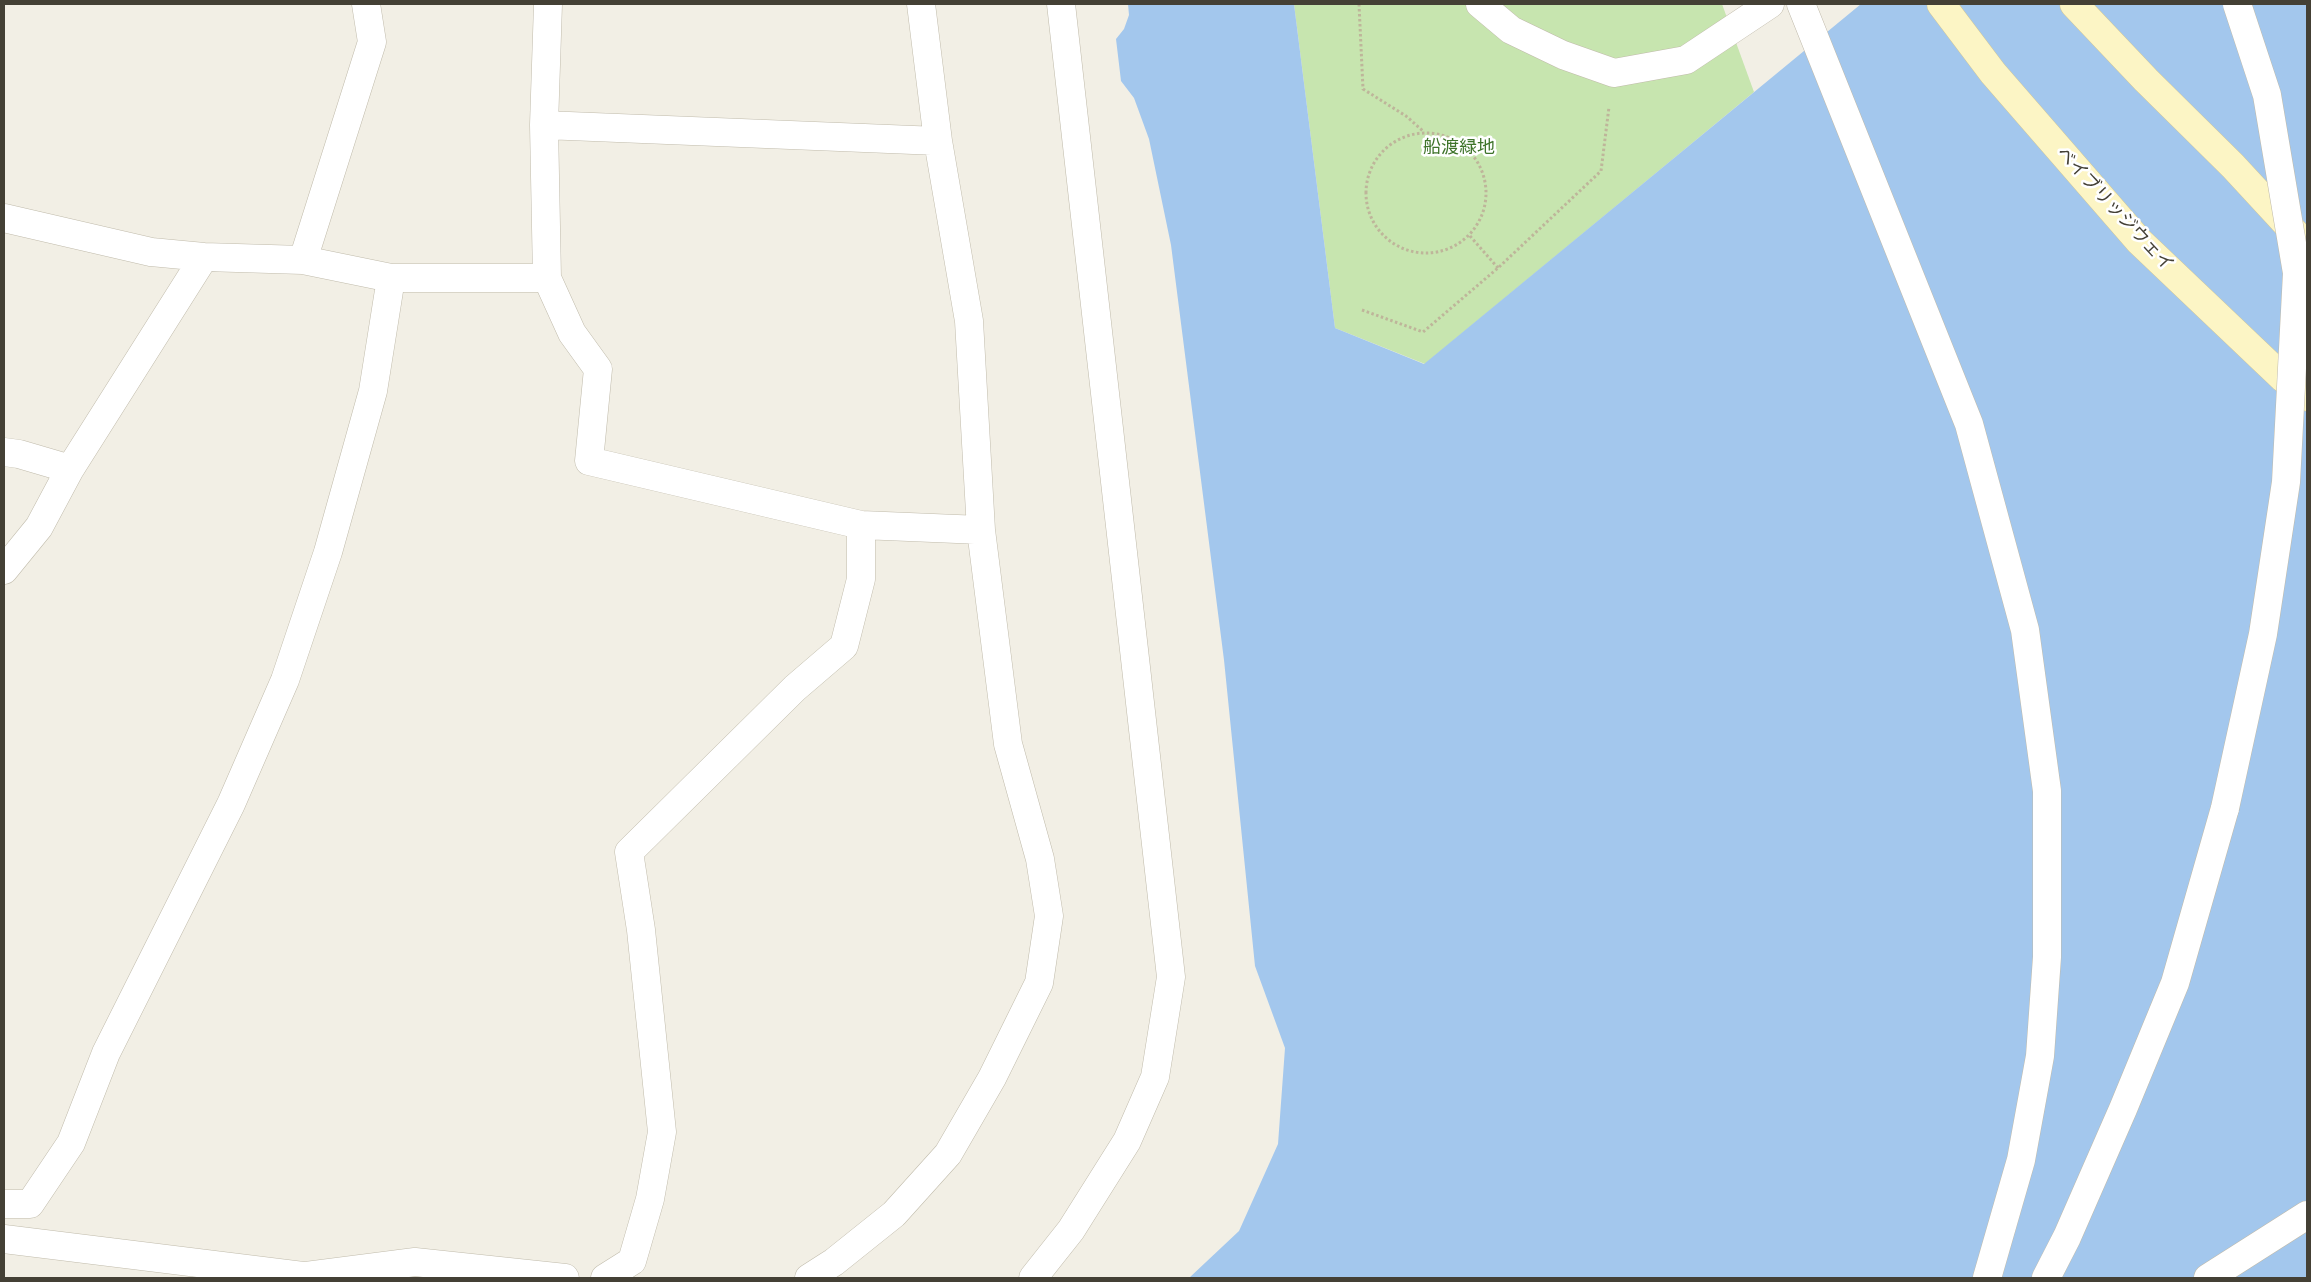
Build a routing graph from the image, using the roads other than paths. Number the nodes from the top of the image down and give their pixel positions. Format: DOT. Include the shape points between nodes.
graph roads {
  1 [pos="366,4"];
  2 [pos="548,4"];
  3 [pos="921,4"];
  4 [pos="1061,4"];
  5 [pos="1480,4"];
  6 [pos="1770,4"];
  7 [pos="1801,4"];
  8 [pos="1941,4"];
  9 [pos="2074,4"];
  10 [pos="2237,4"];
  11 [pos="544,124"];
  12 [pos="938,141"];
  13 [pos="4,218"];
  14 [pos="2307,246"];
  15 [pos="204,256"];
  16 [pos="303,260"];
  17 [pos="391,278"];
  18 [pos="547,278"];
  19 [pos="2307,397"];
  20 [pos="4,452"];
  21 [pos="70,469"];
  22 [pos="860,525"];
  23 [pos="981,530"];
  24 [pos="4,570"];
  25 [pos="4,1204"];
  26 [pos="2307,1215"];
  27 [pos="4,1239"];
  28 [pos="312,1277"];
  29 [pos="566,1278"];
  30 [pos="605,1278"];
  31 [pos="809,1278"];
  32 [pos="1032,1278"];
  33 [pos="1987,1278"];
  34 [pos="2046,1278"];
  35 [pos="2208,1278"];
  1 -- 16 [label="street" via="372,42"];
  2 -- 11 [label="street"];
  3 -- 12 [label="street"];
  4 -- 32 [label="street" via="1171,978 1155,1077 1127,1141 1071,1230"];
  5 -- 6 [label="street" via="1511,30 1614,73 1686,60"];
  7 -- 33 [label="street" via="1968,424 2025,630 2047,791 2046,957 2040,1056 2028,1122 2021,1160"];
  8 -- 19 [label="street, ベイブリッジウェイ" via="1993,73 2139,241 2282,378"];
  9 -- 14 [label="street, bridge"];
  10 -- 34 [label="street, bridge" via="2267,95 2297,273 2286,482 2263,634 2225,808 2175,983 2123,1109"];
  11 -- 12 [label="street"];
  11 -- 18 [label="street"];
  12 -- 23 [label="street" via="969,321"];
  13 -- 15 [label="street" via="151,252"];
  15 -- 16 [label="street"];
  15 -- 21 [label="street"];
  16 -- 17 [label="street"];
  17 -- 18 [label="street"];
  17 -- 25 [label="street" via="373,391 328,552 281,689 231,804 106,1053 71,1142 30,1204"];
  18 -- 22 [label="street" via="572,332 598,369 590,461"];
  20 -- 21 [label="street"];
  21 -- 24 [label="street" via="39,527"];
  22 -- 23 [label="street"];
  22 -- 30 [label="street" via="861,579 844,646 794,688 629,852 641,930 662,1132 650,1200 632,1261"];
  23 -- 31 [label="street" via="1008,744 1040,859 1050,916 1039,983 992,1078 948,1154 894,1214"];
  26 -- 35 [label="street"];
  27 -- 28 [label="street"];
  28 -- 29 [label="street" via="415,1262"];
}
